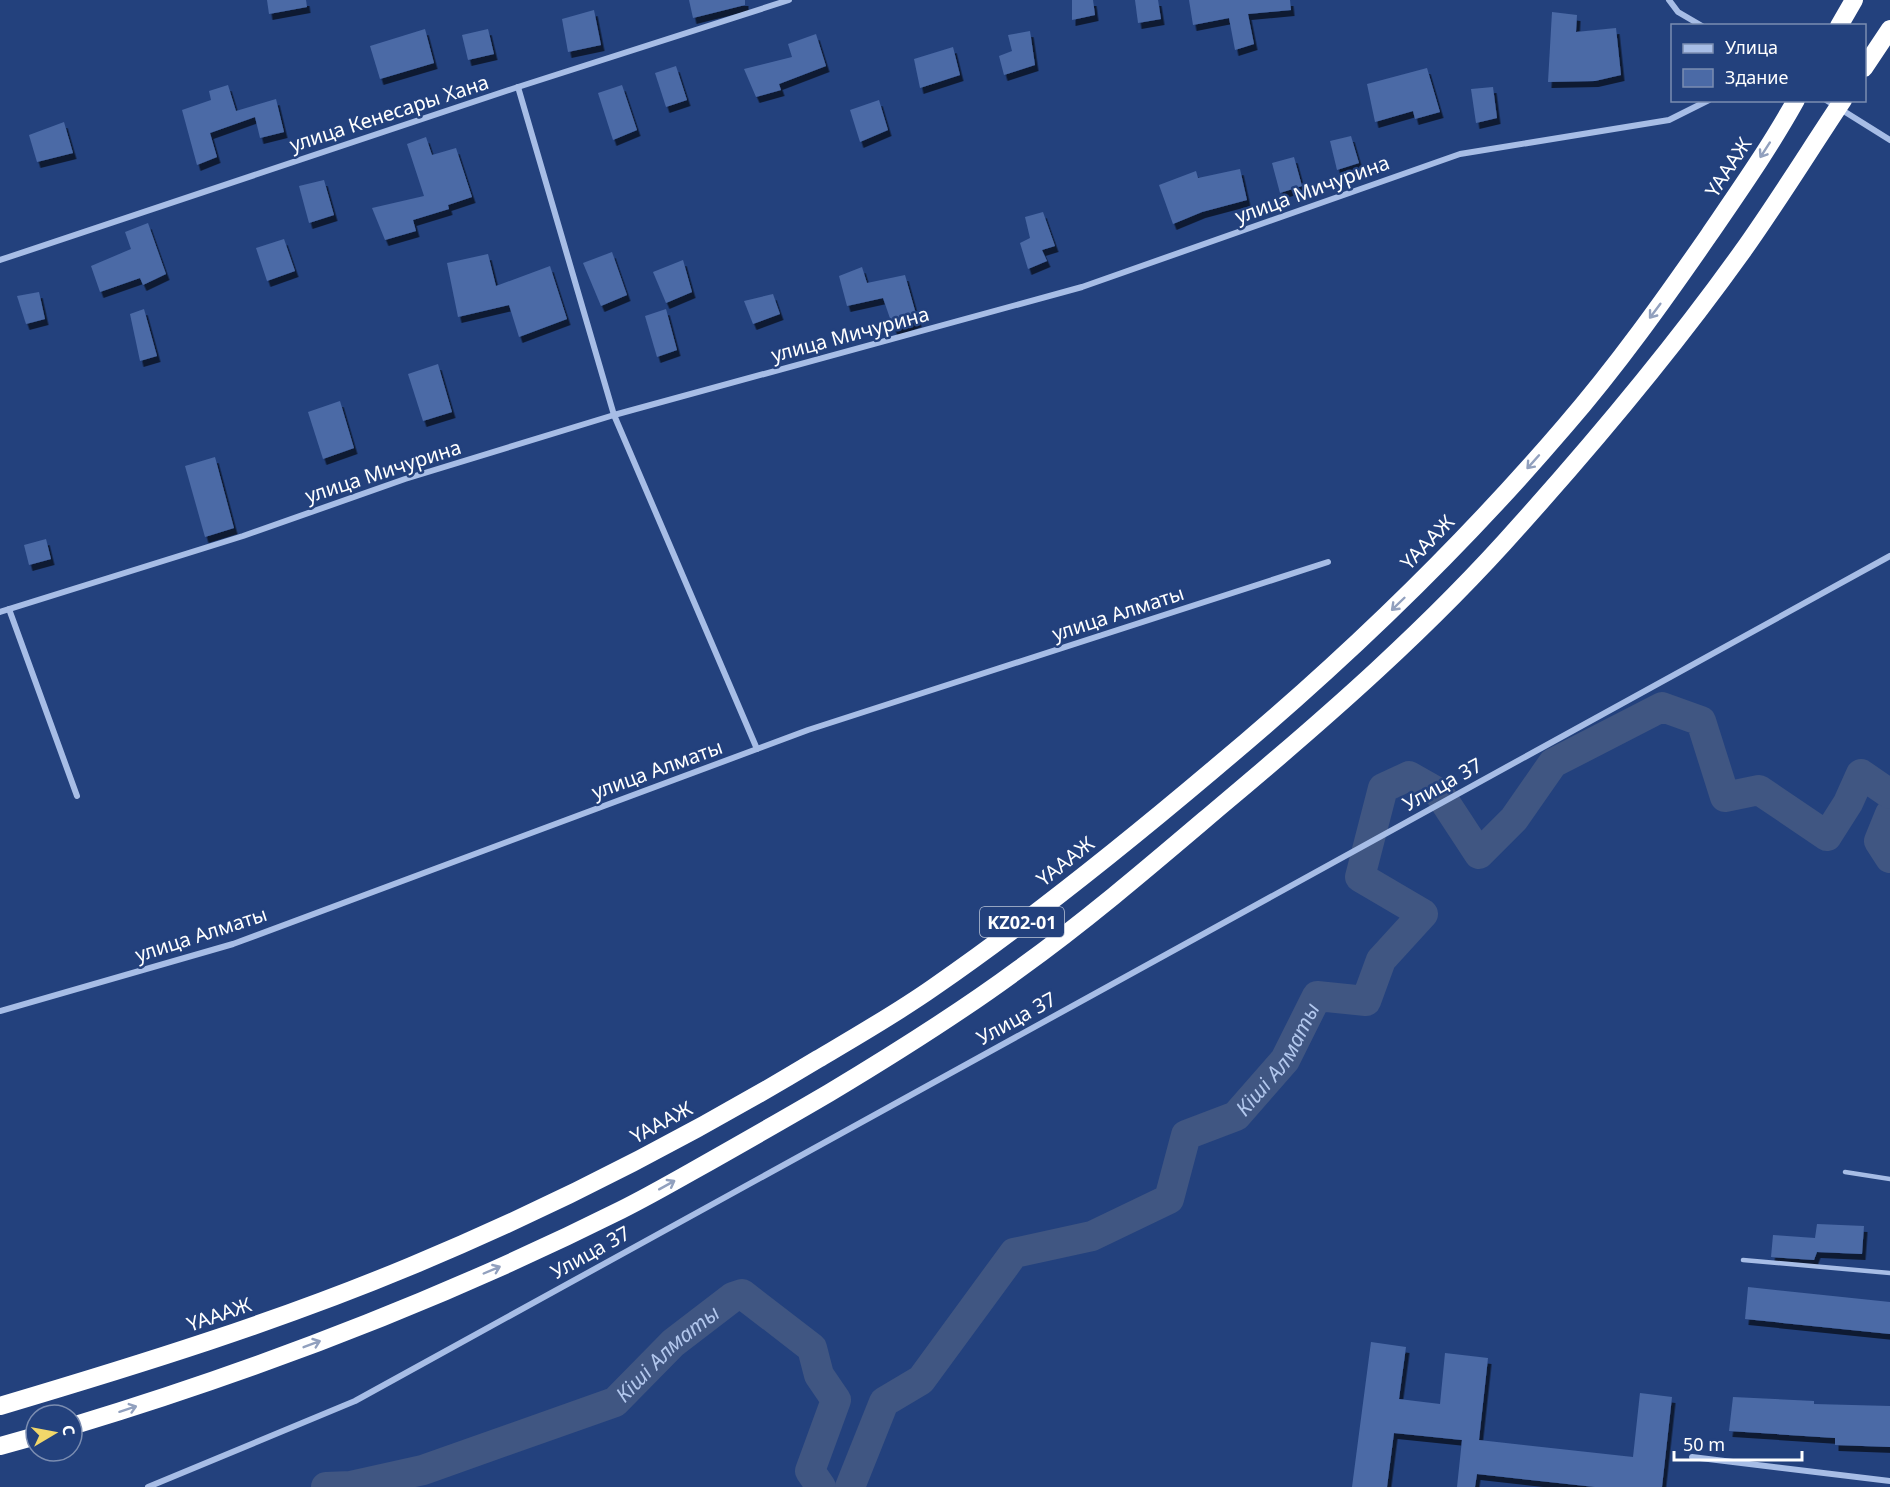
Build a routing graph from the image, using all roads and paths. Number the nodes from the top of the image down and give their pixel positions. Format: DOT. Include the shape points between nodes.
graph roads {
  1 [pos="789,0"];
  2 [pos="1669,0"];
  3 [pos="1854,0"];
  4 [pos="1699,24"];
  5 [pos="1840,24"];
  6 [pos="1890,29"];
  7 [pos="1866,65"];
  8 [pos="518,87"];
  9 [pos="1705,102"];
  10 [pos="1795,102"];
  11 [pos="1829,102"];
  12 [pos="1842,102"];
  13 [pos="1890,140"];
  14 [pos="0,260"];
  15 [pos="614,415"];
  16 [pos="1890,556"];
  17 [pos="1328,562"];
  18 [pos="9,609"];
  19 [pos="0,612"];
  20 [pos="757,749"];
  21 [pos="77,796"];
  22 [pos="0,1011"];
  23 [pos="1845,1173"];
  24 [pos="1890,1179"];
  25 [pos="1743,1260"];
  26 [pos="1890,1273"];
  27 [pos="0,1407"];
  28 [pos="84,1422"];
  29 [pos="24,1439"];
  30 [pos="0,1446"];
  31 [pos="1692,1456"];
  32 [pos="1890,1481"];
  33 [pos="148,1487"];
  1 -- 8 [label="street, улица Кенесары Хана"];
  2 -- 4 [label="street" via="1678,12"];
  3 -- 5 [label="highway"];
  6 -- 7 [label="highway"];
  8 -- 14 [label="street, улица Кенесары Хана"];
  8 -- 15 [label="street"];
  9 -- 15 [label="street, улица Мичурина" via="1670,120 1460,154 1083,287"];
  10 -- 27 [label="highway, ҮАААЖ / KZ02-01, one-way" via="1733,200 1622,354 1567,424 1440,563 1283,711 1122,845 954,973 895,1013 709,1122 495,1229 412,1266 263,1323"];
  11 -- 13 [label="street"];
  28 -- 12 [label="highway, KZ02-01, one-way" via="196,1386 393,1313 627,1208 778,1124 955,1014 1019,969 1112,897 1374,674 1516,530 1682,332 1744,250"];
  15 -- 18 [label="street, улица Мичурина"];
  15 -- 20 [label="street"];
  16 -- 33 [label="street, Улица 37" via="355,1401"];
  17 -- 20 [label="street, улица Алматы"];
  18 -- 19 [label="street, улица Мичурина"];
  18 -- 21 [label="street"];
  20 -- 22 [label="street, улица Алматы" via="233,944"];
  23 -- 24 [label="lane"];
  25 -- 26 [label="lane"];
  29 -- 30 [label="highway"];
  31 -- 32 [label="street"];
}
